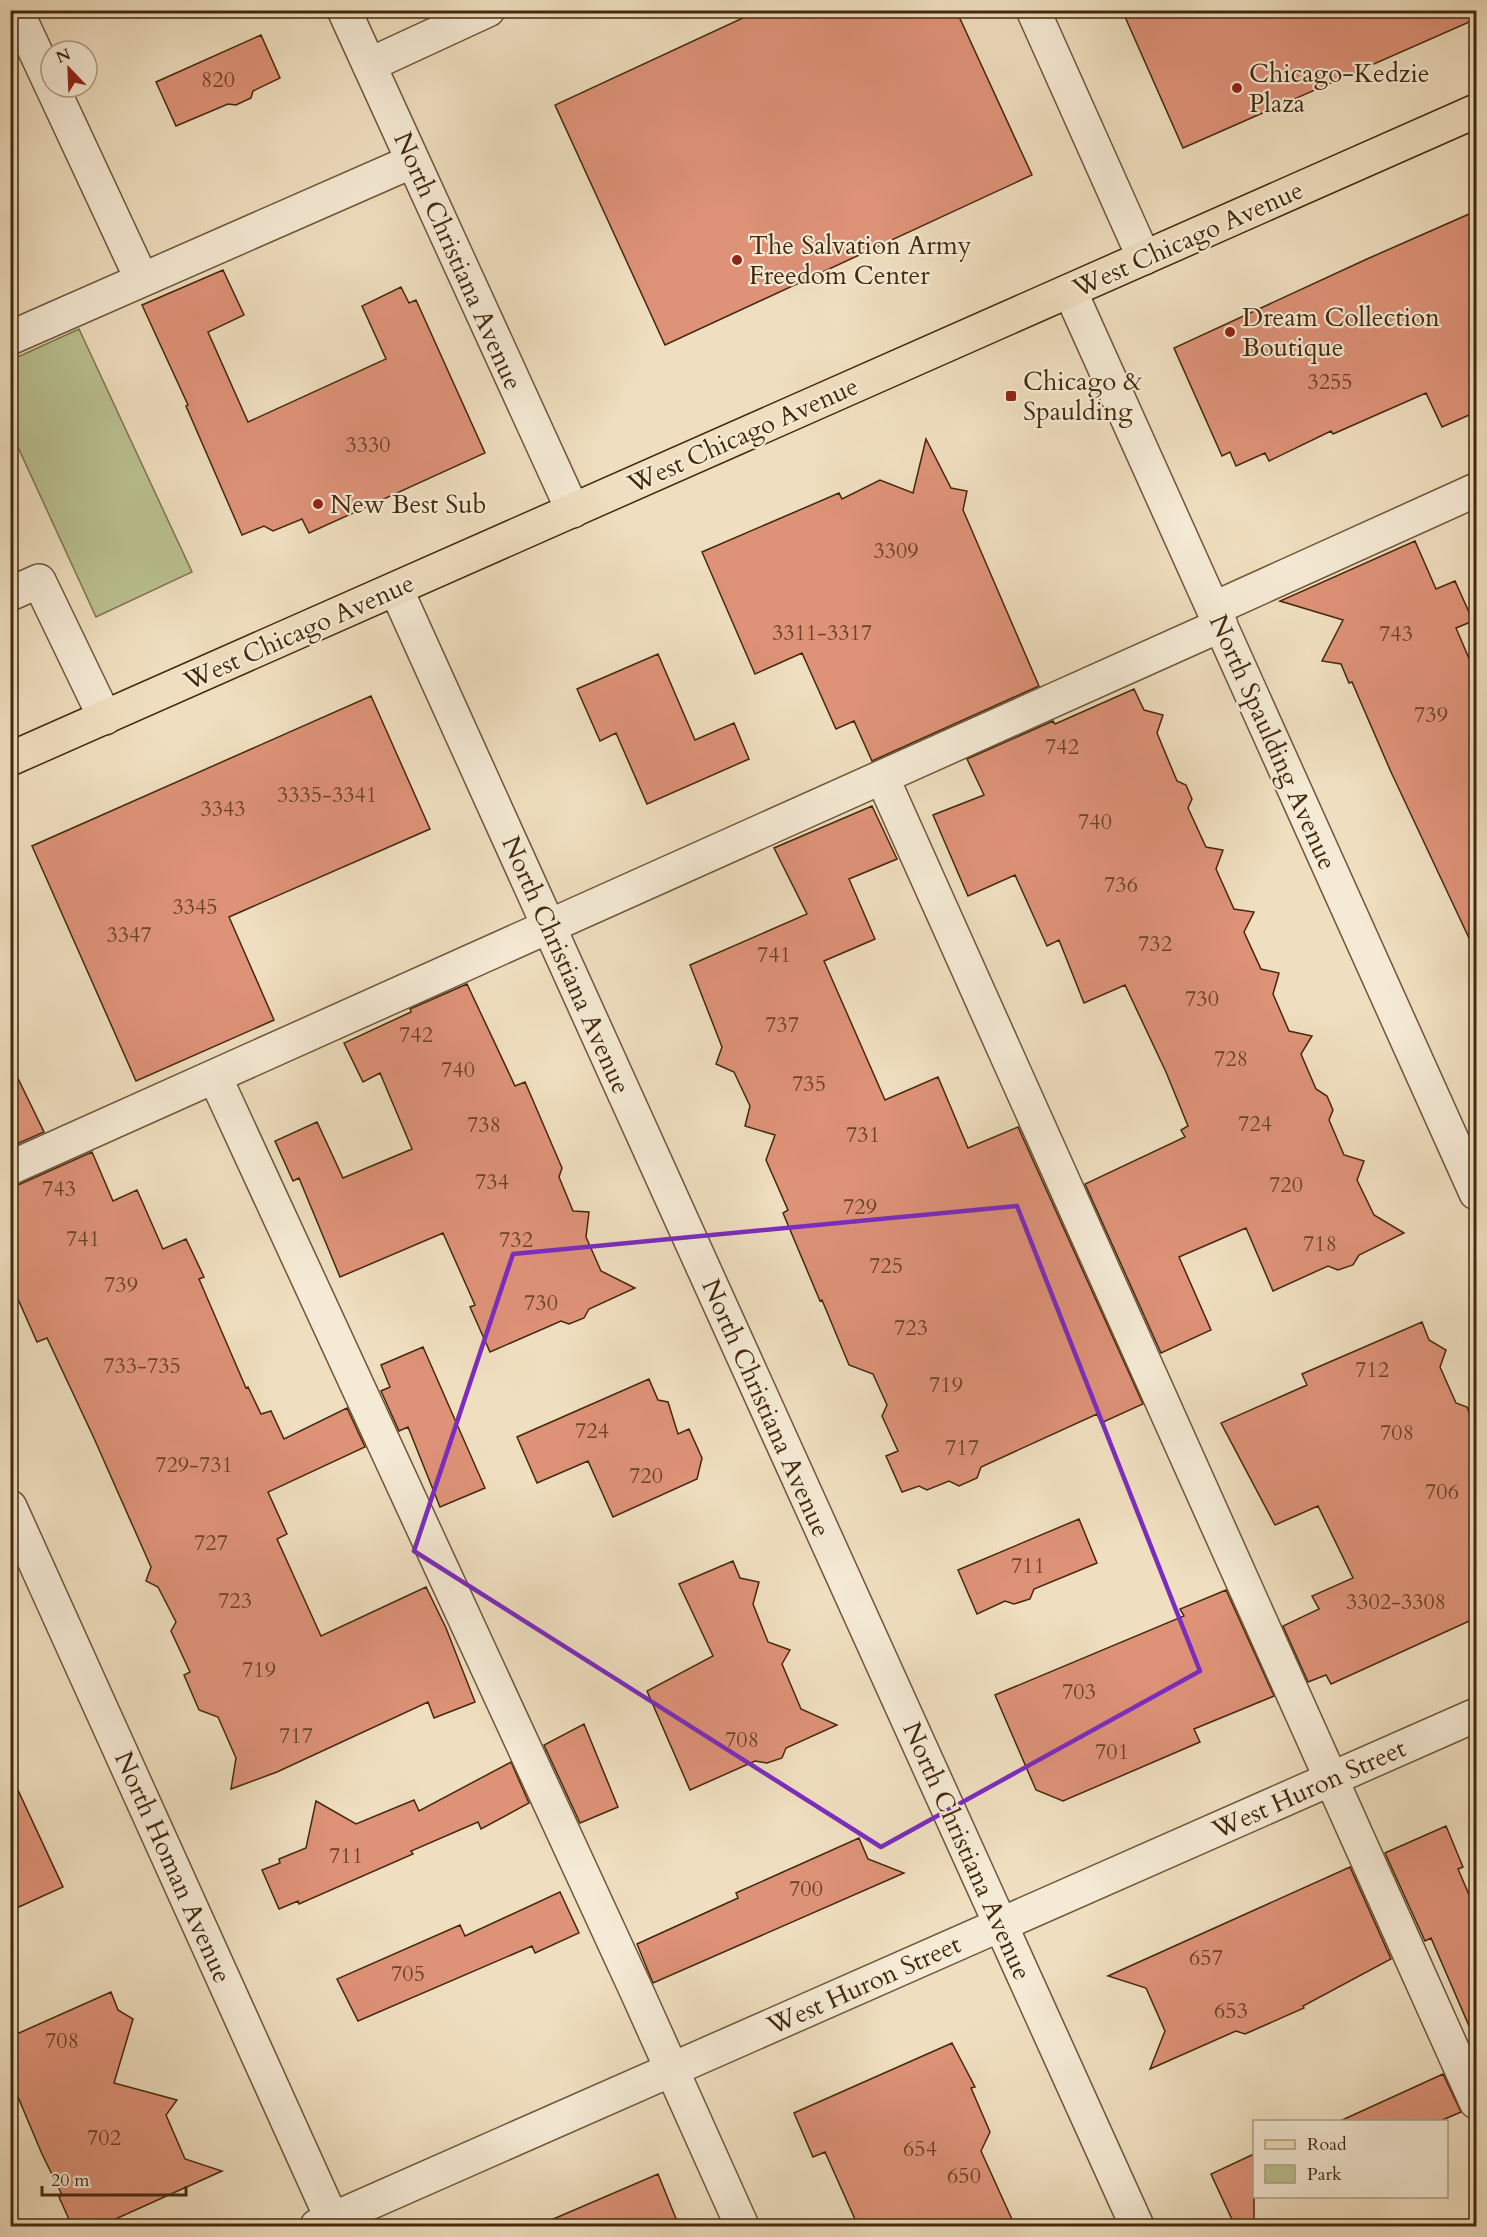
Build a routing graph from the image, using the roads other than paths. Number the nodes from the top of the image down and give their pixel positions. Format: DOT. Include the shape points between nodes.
graph roads {
  1 [pos="16,10"];
  2 [pos="344,10"];
  3 [pos="488,10"];
  4 [pos="1033,10"];
  5 [pos="39,60"];
  6 [pos="369,65"];
  7 [pos="57,99"];
  8 [pos="1476,111"];
  9 [pos="413,161"];
  10 [pos="1144,258"];
  11 [pos="142,280"];
  12 [pos="1070,291"];
  13 [pos="10,338"];
  14 [pos="1476,490"];
  15 [pos="573,511"];
  16 [pos="396,589"];
  17 [pos="10,594"];
  18 [pos="1217,617"];
  19 [pos="105,718"];
  20 [pos="10,759"];
  21 [pos="882,777"];
  22 [pos="549,927"];
  23 [pos="215,1077"];
  24 [pos="10,1168"];
  25 [pos="1476,1193"];
  26 [pos="10,1507"];
  27 [pos="1476,1715"];
  28 [pos="1332,1779"];
  29 [pos="1001,1925"];
  30 [pos="672,2070"];
  31 [pos="1476,2102"];
  32 [pos="328,2224"];
  33 [pos="742,2226"];
  34 [pos="1137,2226"];
  1 -- 5 [label="street"];
  2 -- 6 [label="street, North Christiana Avenue"];
  3 -- 6 [label="street"];
  4 -- 10 [label="street"];
  6 -- 9 [label="street, North Christiana Avenue"];
  7 -- 11 [label="street"];
  8 -- 10 [label="main road, West Chicago Avenue"];
  9 -- 11 [label="street"];
  9 -- 15 [label="street, North Christiana Avenue"];
  10 -- 12 [label="main road, West Chicago Avenue"];
  11 -- 13 [label="street"];
  12 -- 15 [label="main road, West Chicago Avenue"];
  12 -- 18 [label="street, North Spaulding Avenue"];
  14 -- 18 [label="street"];
  15 -- 16 [label="main road, West Chicago Avenue"];
  16 -- 19 [label="main road, West Chicago Avenue"];
  16 -- 22 [label="street, North Christiana Avenue"];
  17 -- 19 [label="street" via="39,582"];
  18 -- 21 [label="street"];
  18 -- 25 [label="street, North Spaulding Avenue"];
  19 -- 20 [label="main road, West Chicago Avenue"];
  21 -- 22 [label="street"];
  21 -- 28 [label="street"];
  22 -- 23 [label="street"];
  22 -- 29 [label="street, North Christiana Avenue"];
  23 -- 24 [label="street"];
  23 -- 30 [label="street"];
  26 -- 32 [label="street, North Homan Avenue"];
  27 -- 28 [label="street, West Huron Street"];
  28 -- 29 [label="street, West Huron Street"];
  28 -- 31 [label="street"];
  29 -- 30 [label="street, West Huron Street"];
  29 -- 34 [label="street, North Christiana Avenue"];
  30 -- 32 [label="street, West Huron Street"];
  30 -- 33 [label="street"];
}
